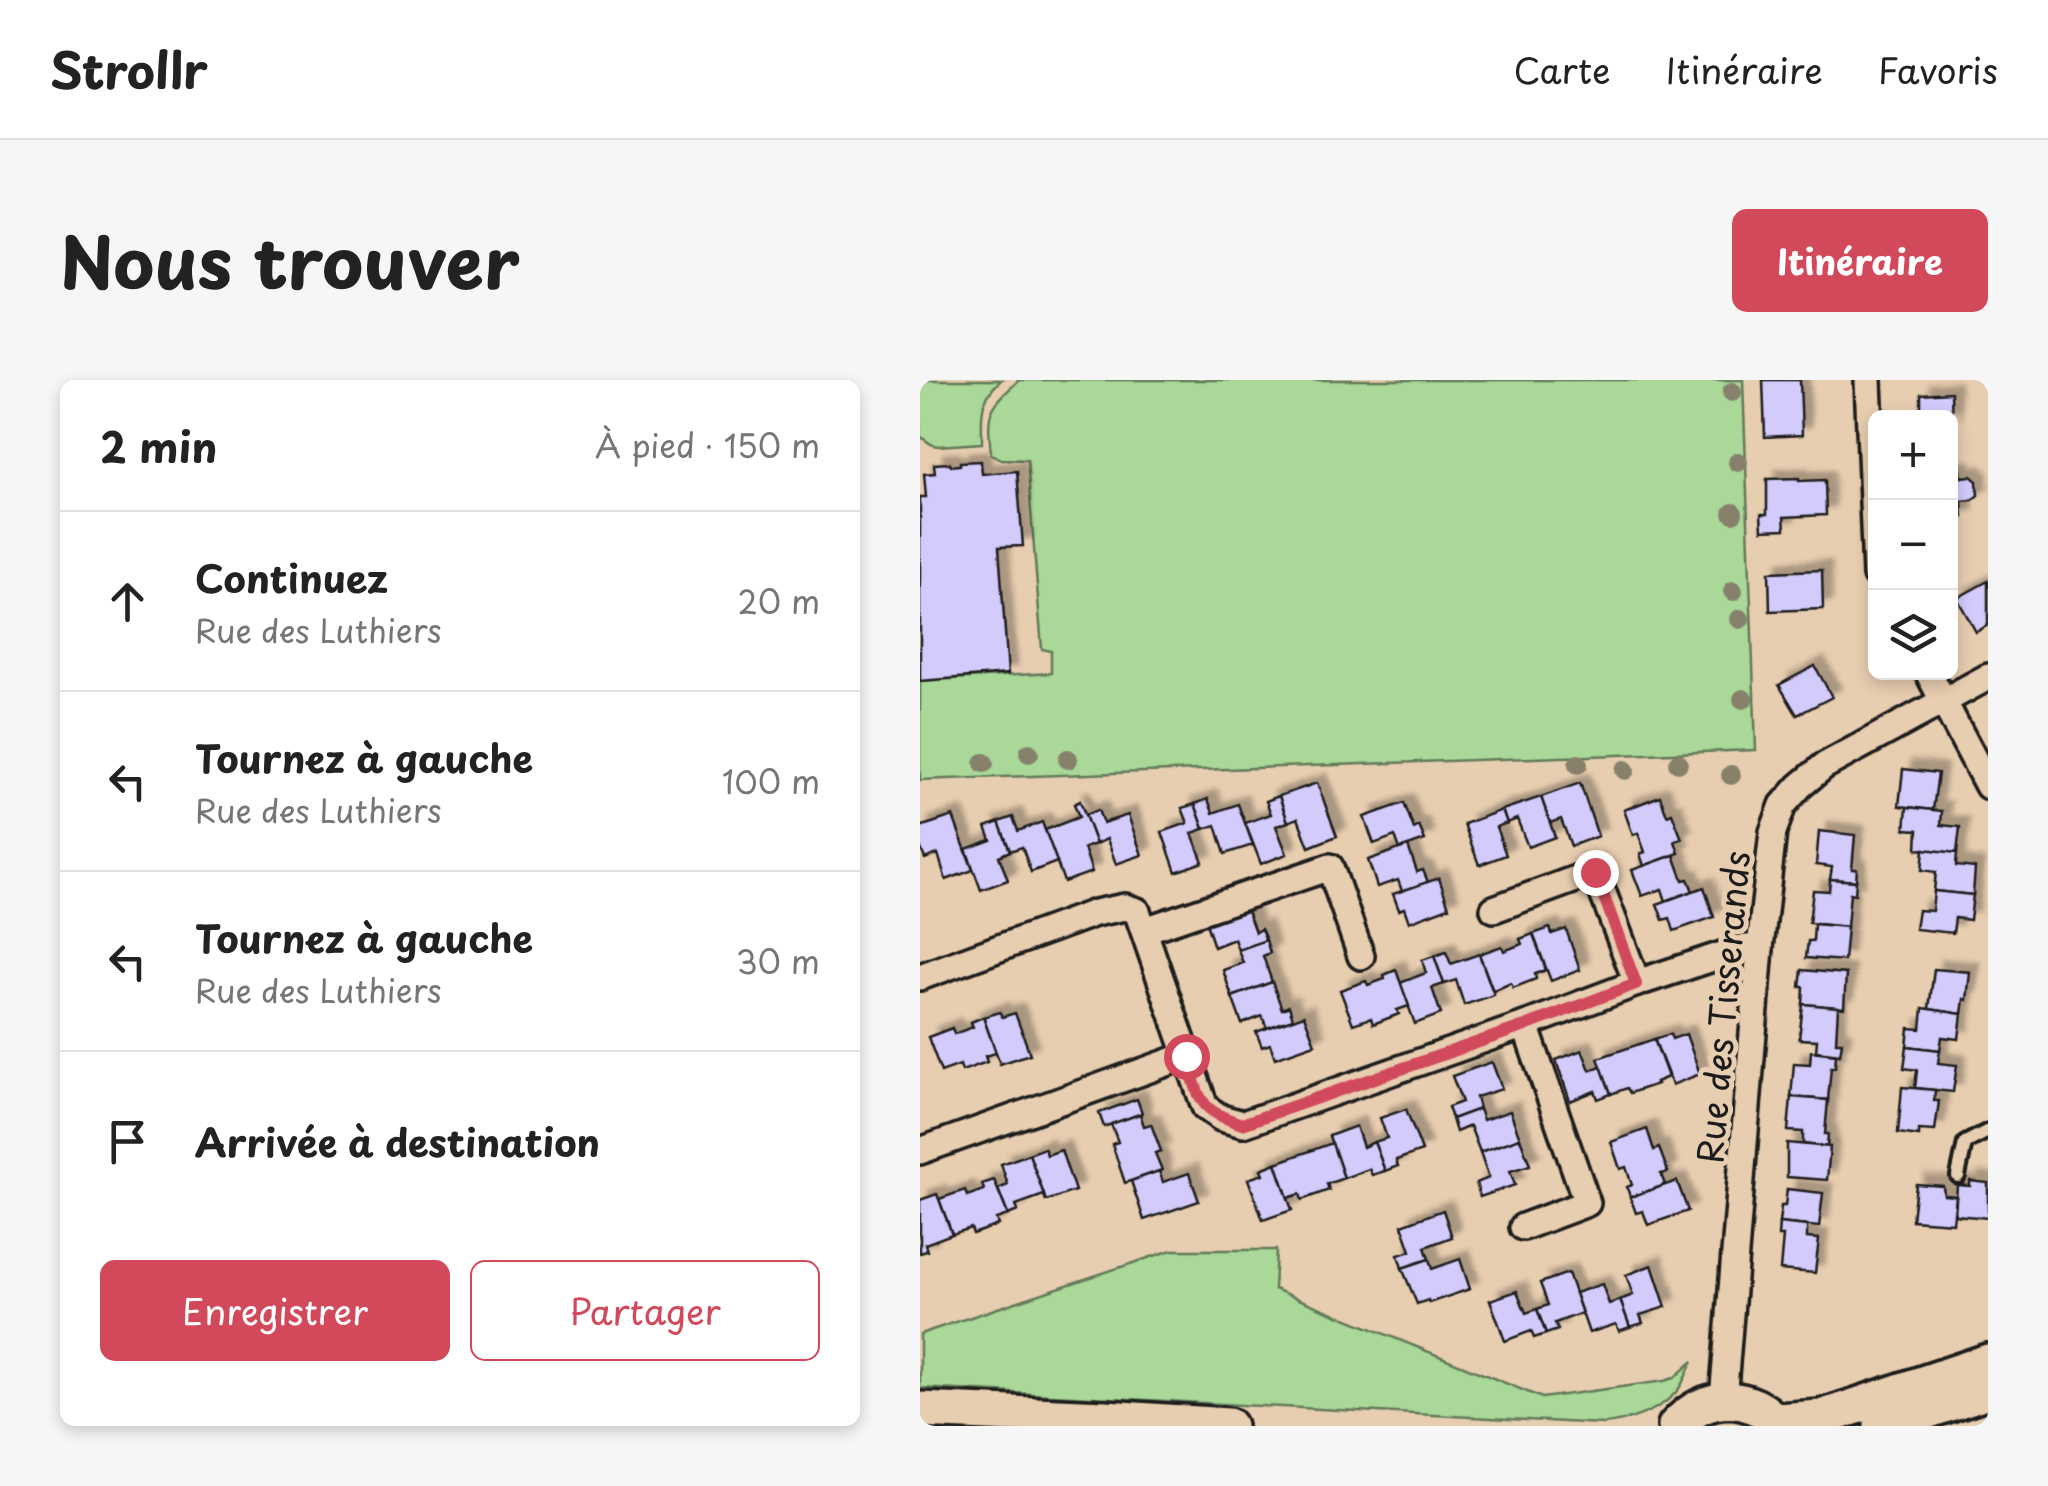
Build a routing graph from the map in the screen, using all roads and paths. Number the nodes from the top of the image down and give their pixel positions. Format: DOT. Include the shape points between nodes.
graph roads {
  1 [pos="1868,380"];
  2 [pos="1873,500"];
  3 [pos="1988,676"];
  4 [pos="1932,680"];
  5 [pos="1943,700"];
  6 [pos="1988,786"];
  7 [pos="1494,909"];
  8 [pos="1145,930"];
  9 [pos="1760,948"];
  10 [pos="1361,956"];
  11 [pos="920,977"];
  12 [pos="1636,984"];
  13 [pos="1525,1026"];
  14 [pos="1186,1056"];
  15 [pos="1988,1132"];
  16 [pos="920,1150"];
  17 [pos="1958,1176"];
  18 [pos="1523,1227"];
  19 [pos="1988,1362"];
  20 [pos="1988,1390"];
  21 [pos="920,1400"];
  22 [pos="1723,1400"];
  23 [pos="920,1410"];
  24 [pos="1044,1416"];
  25 [pos="1778,1424"];
  26 [pos="1228,1426"];
  27 [pos="1676,1426"];
  28 [pos="1882,1426"];
  1 -- 2 [label="street"];
  3 -- 5 [label="street, Rue des Tisserands"];
  4 -- 5 [label="street"];
  5 -- 6 [label="street"];
  5 -- 9 [label="street, Rue des Tisserands" via="1824,766 1783,804 1769,853"];
  7 -- 12 [label="street" via="1595,872"];
  8 -- 10 [label="street" via="1330,867"];
  8 -- 11 [label="street" via="1137,911 1113,908"];
  8 -- 14 [label="street"];
  9 -- 12 [label="street"];
  9 -- 22 [label="street, Rue des Tisserands"];
  12 -- 13 [label="street"];
  13 -- 14 [label="street" via="1242,1124 1204,1107"];
  13 -- 18 [label="street" via="1587,1203"];
  14 -- 16 [label="street"];
  15 -- 17 [label="lane" via="1965,1143"];
  19 -- 25 [label="main road" via="1820,1418"];
  20 -- 28 [label="main road"];
  21 -- 24 [label="main road"];
  22 -- 25 [label="main road" via="1752,1404"];
  22 -- 27 [label="main road" via="1692,1410"];
  23 -- 24 [label="main road"];
  24 -- 26 [label="main road"];
}
